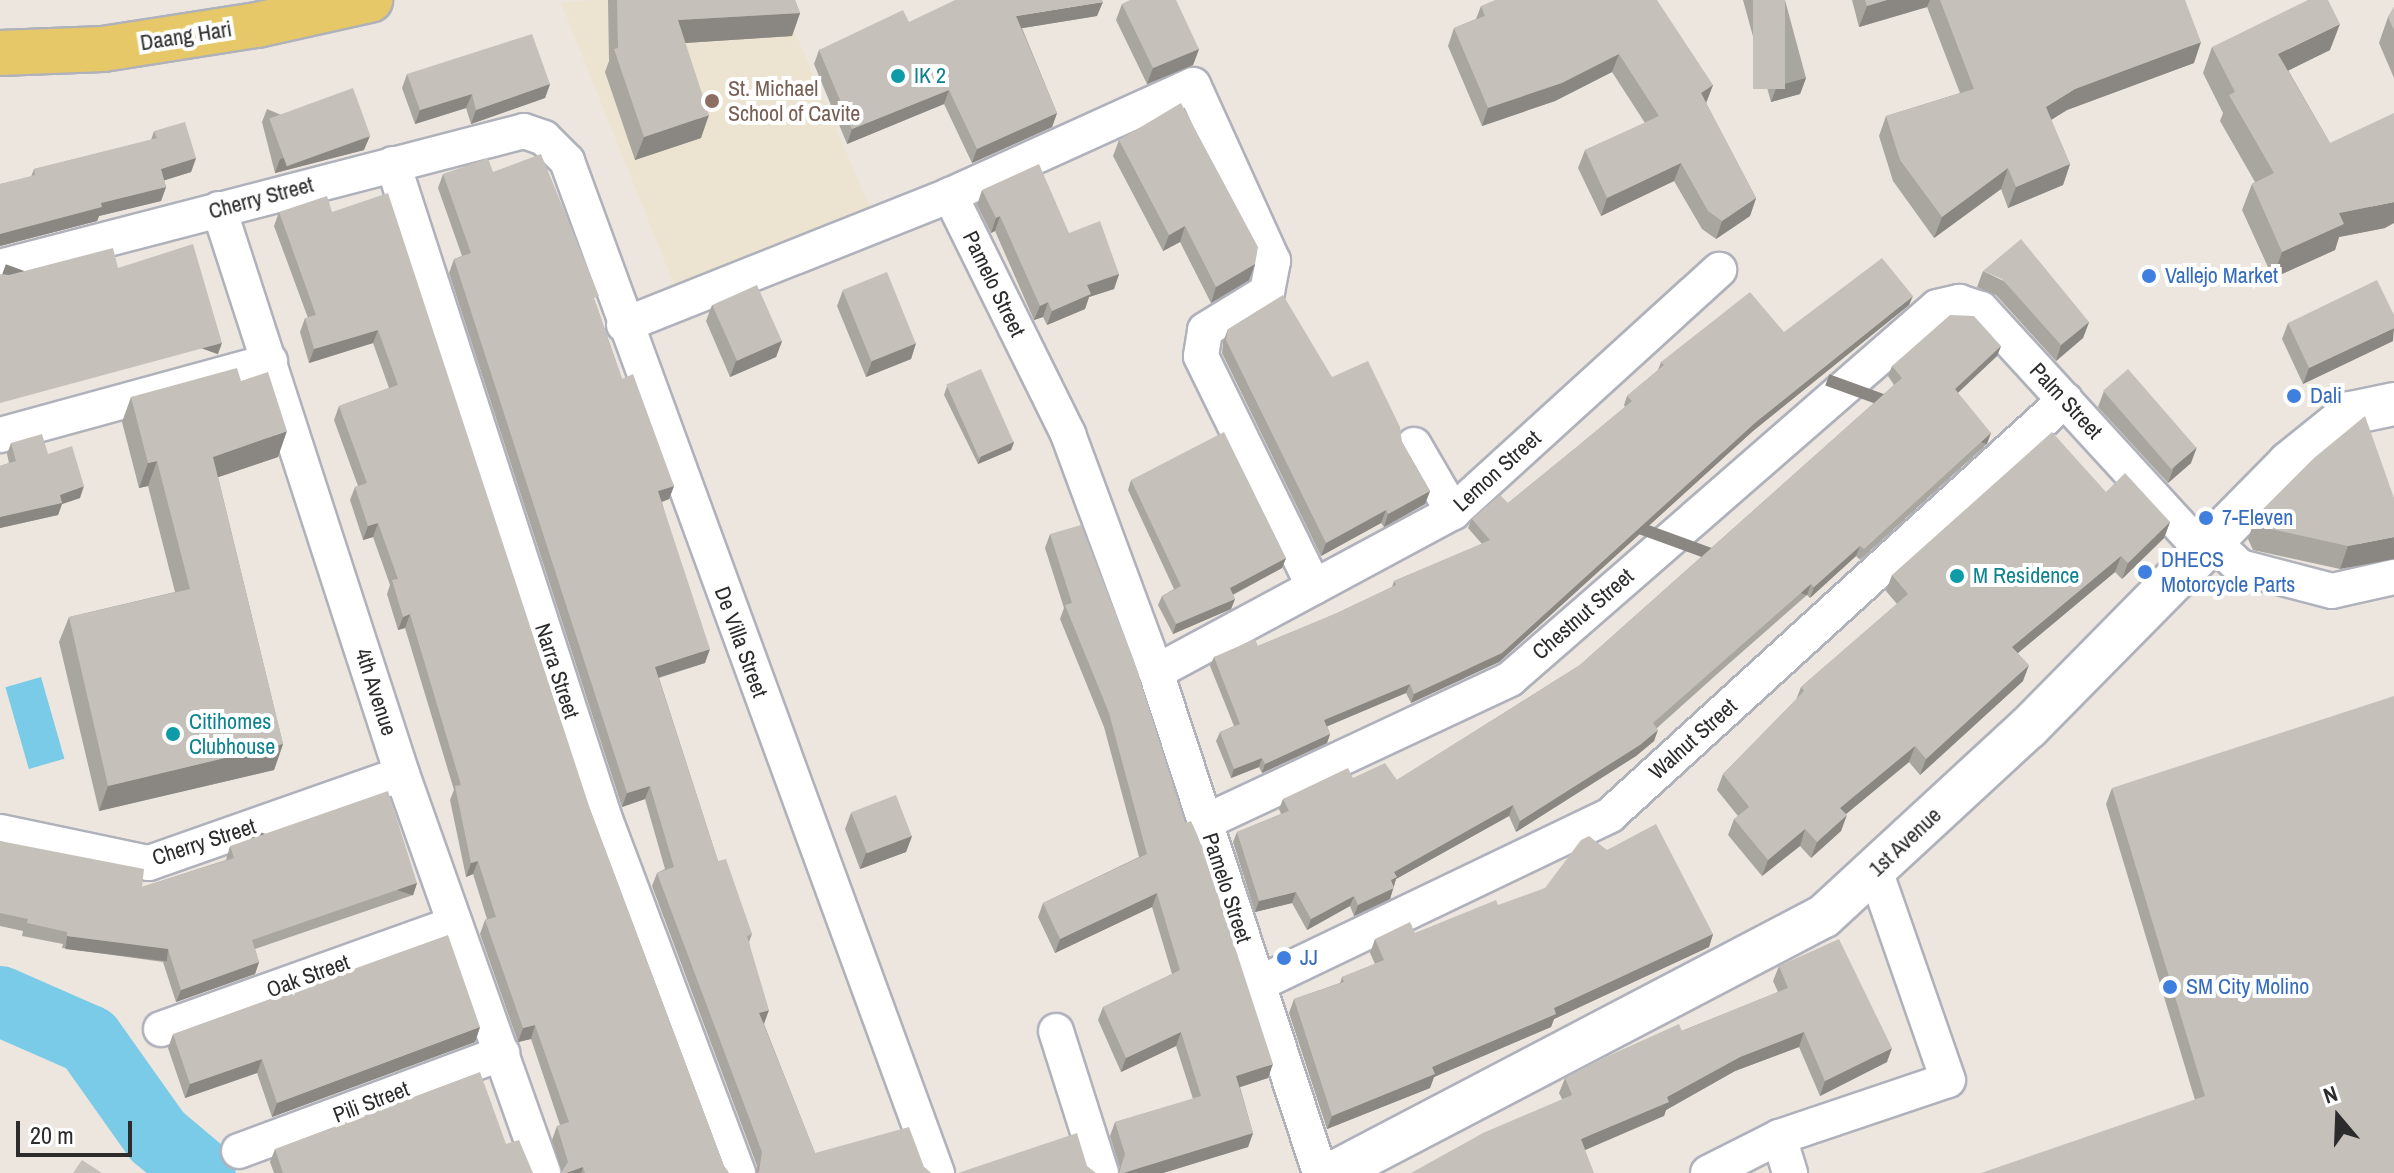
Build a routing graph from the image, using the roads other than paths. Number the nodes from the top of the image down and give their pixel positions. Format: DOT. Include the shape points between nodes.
graph roads {
  1 [pos="370,0"];
  2 [pos="0,53"];
  3 [pos="524,131"];
  4 [pos="393,164"];
  5 [pos="950,195"];
  6 [pos="219,209"];
  7 [pos="0,267"];
  8 [pos="1719,270"];
  9 [pos="624,325"];
  10 [pos="1910,328"];
  11 [pos="270,361"];
  12 [pos="2065,400"];
  13 [pos="2394,404"];
  14 [pos="0,435"];
  15 [pos="1414,445"];
  16 [pos="1453,512"];
  17 [pos="2210,547"];
  18 [pos="2394,577"];
  19 [pos="1314,587"];
  20 [pos="1156,672"];
  21 [pos="402,774"];
  22 [pos="1205,822"];
  23 [pos="0,832"];
  24 [pos="1875,870"];
  25 [pos="455,924"];
  26 [pos="1258,984"];
  27 [pos="161,1029"];
  28 [pos="1056,1031"];
  29 [pos="502,1053"];
  30 [pos="1779,1137"];
  31 [pos="239,1151"];
  32 [pos="543,1173"];
  33 [pos="738,1173"];
  34 [pos="937,1173"];
  35 [pos="1101,1173"];
  36 [pos="1320,1173"];
  37 [pos="1333,1173"];
  38 [pos="1708,1173"];
  39 [pos="1790,1173"];
  1 -- 2 [label="main road, Daang Hari" via="257,25 103,49"];
  3 -- 4 [label="street, Cherry Street"];
  3 -- 9 [label="street, De Villa Street" via="544,138 567,161"];
  4 -- 6 [label="street, Cherry Street"];
  4 -- 33 [label="street, Narra Street" via="605,819"];
  5 -- 9 [label="street"];
  5 -- 19 [label="street" via="1193,85 1273,261 1267,292 1205,330 1201,356"];
  5 -- 20 [label="street, Pamelo Street" via="1068,434"];
  6 -- 7 [label="street, Cherry Street"];
  6 -- 11 [label="street, 4th Avenue"];
  8 -- 16 [label="street, Lemon Street"];
  9 -- 34 [label="street, De Villa Street"];
  10 -- 12 [label="street, Palm Street" via="1937,307 1959,302 1981,309"];
  10 -- 22 [label="street, Chestnut Street" via="1510,679"];
  11 -- 14 [label="street"];
  11 -- 21 [label="street, 4th Avenue"];
  12 -- 17 [label="street, Palm Street"];
  12 -- 26 [label="street, Walnut Street" via="1610,815"];
  13 -- 17 [label="street, 1st Avenue" via="2351,413 2289,463"];
  15 -- 16 [label="street"];
  16 -- 19 [label="street, Lemon Street"];
  17 -- 18 [label="street, Palm Street" via="2240,567 2332,591"];
  17 -- 24 [label="street, 1st Avenue"];
  19 -- 20 [label="street, Lemon Street"];
  20 -- 22 [label="street, Pamelo Street"];
  21 -- 23 [label="street, Cherry Street" via="149,863"];
  21 -- 25 [label="street, 4th Avenue"];
  22 -- 26 [label="street, Pamelo Street"];
  24 -- 30 [label="street" via="1948,1080"];
  24 -- 37 [label="street, 1st Avenue" via="1824,916"];
  25 -- 27 [label="street, Oak Street"];
  25 -- 29 [label="street, 4th Avenue"];
  26 -- 36 [label="street, Pamelo Street"];
  28 -- 35 [label="street"];
  29 -- 31 [label="street, Pili Street"];
  29 -- 32 [label="street, 4th Avenue"];
  30 -- 38 [label="street"];
  30 -- 39 [label="street"];
}
